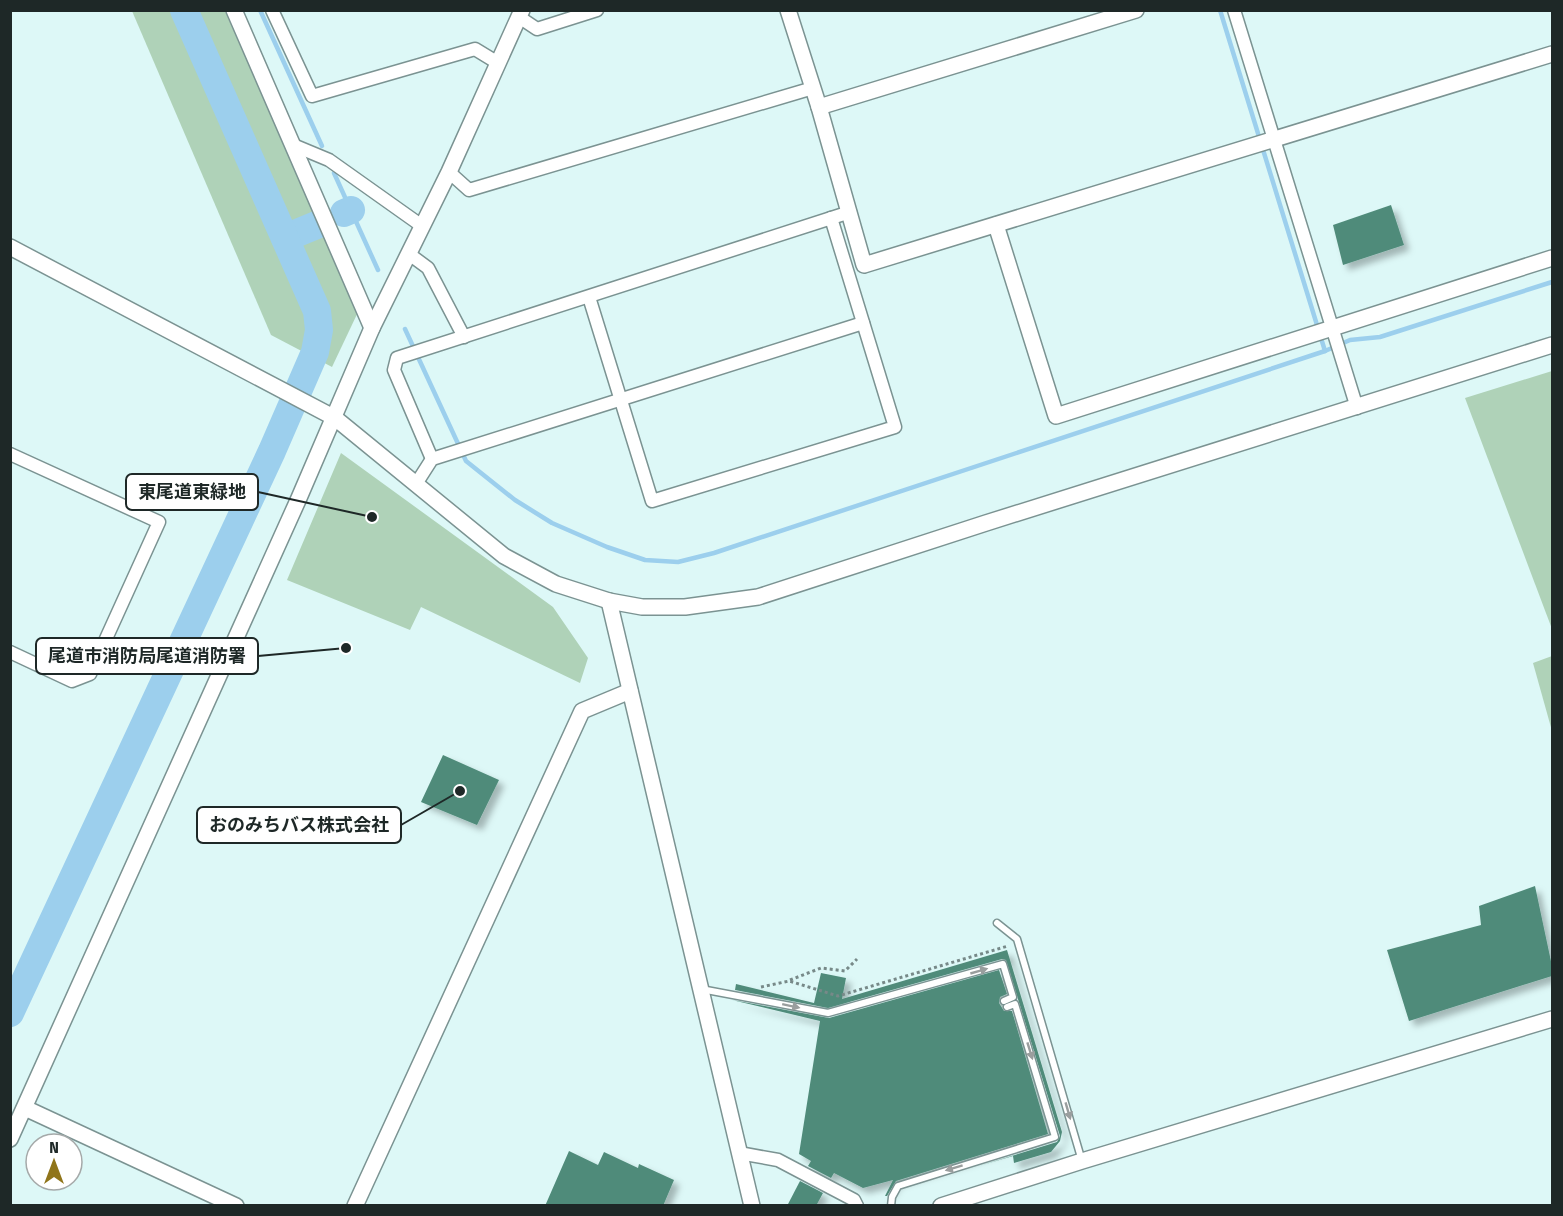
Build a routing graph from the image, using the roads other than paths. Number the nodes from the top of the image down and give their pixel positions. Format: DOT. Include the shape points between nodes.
graph roads {
  1 [pos="234,10"];
  2 [pos="272,10"];
  3 [pos="597,10"];
  4 [pos="788,10"];
  5 [pos="1136,10"];
  6 [pos="1233,10"];
  7 [pos="521,14"];
  8 [pos="1552,54"];
  9 [pos="498,63"];
  10 [pos="813,88"];
  11 [pos="819,107"];
  12 [pos="1265,143"];
  13 [pos="293,145"];
  14 [pos="449,172"];
  15 [pos="850,212"];
  16 [pos="831,218"];
  17 [pos="996,225"];
  18 [pos="422,226"];
  19 [pos="10,247"];
  20 [pos="410,254"];
  21 [pos="1552,258"];
  22 [pos="589,297"];
  23 [pos="863,323"];
  24 [pos="372,328"];
  25 [pos="1327,333"];
  26 [pos="464,337"];
  27 [pos="1552,345"];
  28 [pos="621,399"];
  29 [pos="1357,408"];
  30 [pos="334,418"];
  31 [pos="10,454"];
  32 [pos="432,459"];
  33 [pos="416,484"];
  34 [pos="609,601"];
  35 [pos="10,652"];
  36 [pos="630,691"];
  37 [pos="997,923"];
  38 [pos="701,989"];
  39 [pos="1552,1019"];
  40 [pos="25,1108"];
  41 [pos="10,1139"];
  42 [pos="739,1153"];
  43 [pos="1082,1161"];
  44 [pos="236,1206"];
  45 [pos="355,1206"];
  46 [pos="752,1206"];
  47 [pos="857,1206"];
  48 [pos="891,1206"];
  49 [pos="941,1206"];
  1 -- 13 [label="street"];
  2 -- 9 [label="street" via="312,96 475,49"];
  3 -- 7 [label="street" via="537,29"];
  4 -- 10 [label="street"];
  5 -- 11 [label="street"];
  6 -- 12 [label="street"];
  7 -- 9 [label="street"];
  8 -- 12 [label="street"];
  9 -- 14 [label="street"];
  10 -- 11 [label="street"];
  10 -- 14 [label="street" via="469,190"];
  11 -- 15 [label="street"];
  12 -- 17 [label="street"];
  12 -- 25 [label="street"];
  13 -- 18 [label="street" via="329,160"];
  13 -- 24 [label="street"];
  14 -- 18 [label="street"];
  15 -- 16 [label="street"];
  15 -- 17 [label="street" via="864,264"];
  16 -- 22 [label="street"];
  16 -- 23 [label="street"];
  17 -- 25 [label="street" via="1056,416"];
  18 -- 20 [label="street"];
  19 -- 30 [label="street"];
  20 -- 24 [label="street"];
  20 -- 26 [label="street" via="428,268"];
  21 -- 25 [label="street"];
  22 -- 26 [label="street"];
  22 -- 28 [label="street"];
  23 -- 28 [label="street"];
  23 -- 28 [label="street" via="895,427 884,431 652,501"];
  24 -- 30 [label="street"];
  25 -- 29 [label="street" via="1341,353"];
  26 -- 32 [label="street" via="397,358 394,370"];
  27 -- 29 [label="street"];
  28 -- 32 [label="street"];
  29 -- 34 [label="street" via="758,597 685,607 642,607"];
  30 -- 33 [label="street"];
  30 -- 40 [label="street"];
  31 -- 35 [label="street" via="159,522 90,674 72,681"];
  32 -- 33 [label="street"];
  33 -- 34 [label="street" via="504,555 556,584"];
  34 -- 36 [label="street"];
  36 -- 38 [label="street"];
  36 -- 45 [label="street" via="582,711"];
  37 -- 43 [label="lane, one-way" via="1019,943"];
  38 -- 42 [label="street"];
  38 -- 48 [label="lane, one-way" via="828,1013 1003,964 1014,997 1005,1004 1015,1004 1055,1137 898,1186"];
  39 -- 43 [label="street"];
  40 -- 41 [label="street"];
  40 -- 44 [label="street"];
  42 -- 46 [label="street"];
  42 -- 47 [label="street" via="778,1160 854,1200"];
  43 -- 49 [label="street"];
}
